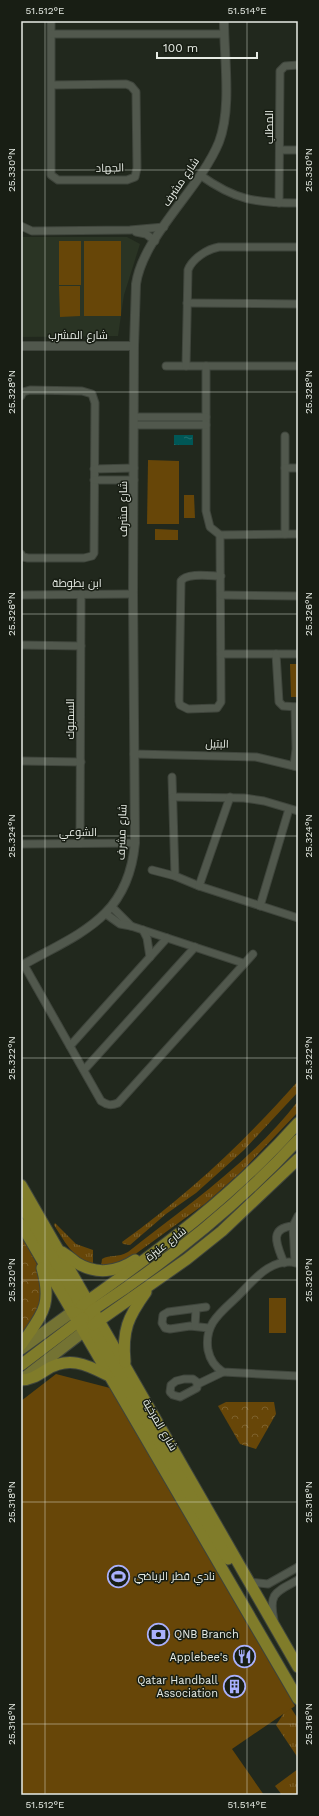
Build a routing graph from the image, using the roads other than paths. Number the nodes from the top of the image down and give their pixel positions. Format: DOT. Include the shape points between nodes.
graph roads {
  1 [pos="51,21"];
  2 [pos="224,21"];
  3 [pos="52,34"];
  4 [pos="224,34"];
  5 [pos="298,65"];
  6 [pos="52,85"];
  7 [pos="280,150"];
  8 [pos="298,150"];
  9 [pos="200,175"];
  10 [pos="279,203"];
  11 [pos="298,203"];
  12 [pos="21,226"];
  13 [pos="164,227"];
  14 [pos="130,230"];
  15 [pos="155,241"];
  16 [pos="298,247"];
  17 [pos="187,303"];
  18 [pos="298,304"];
  19 [pos="21,346"];
  20 [pos="134,346"];
  21 [pos="166,366"];
  22 [pos="186,366"];
  23 [pos="206,366"];
  24 [pos="298,366"];
  25 [pos="21,396"];
  26 [pos="206,417"];
  27 [pos="134,421"];
  28 [pos="206,426"];
  29 [pos="284,436"];
  30 [pos="134,468"];
  31 [pos="285,468"];
  32 [pos="298,468"];
  33 [pos="94,469"];
  34 [pos="94,480"];
  35 [pos="134,480"];
  36 [pos="284,534"];
  37 [pos="298,534"];
  38 [pos="220,535"];
  39 [pos="21,554"];
  40 [pos="221,576"];
  41 [pos="81,594"];
  42 [pos="133,594"];
  43 [pos="21,595"];
  44 [pos="221,595"];
  45 [pos="298,596"];
  46 [pos="21,644"];
  47 [pos="81,646"];
  48 [pos="221,654"];
  49 [pos="276,654"];
  50 [pos="298,654"];
  51 [pos="297,707"];
  52 [pos="297,748"];
  53 [pos="134,754"];
  54 [pos="21,761"];
  55 [pos="81,762"];
  56 [pos="296,766"];
  57 [pos="172,777"];
  58 [pos="173,797"];
  59 [pos="230,797"];
  60 [pos="289,809"];
  61 [pos="298,811"];
  62 [pos="80,843"];
  63 [pos="135,843"];
  64 [pos="21,844"];
  65 [pos="152,870"];
  66 [pos="175,876"];
  67 [pos="199,886"];
  68 [pos="260,906"];
  69 [pos="112,907"];
  70 [pos="106,914"];
  71 [pos="298,918"];
  72 [pos="131,926"];
  73 [pos="142,930"];
  74 [pos="167,938"];
  75 [pos="195,947"];
  76 [pos="253,954"];
  77 [pos="150,957"];
  78 [pos="243,963"];
  79 [pos="22,965"];
  80 [pos="70,1046"];
  81 [pos="84,1070"];
  82 [pos="298,1123"];
  83 [pos="298,1140"];
  84 [pos="298,1159"];
  85 [pos="21,1184"];
  86 [pos="21,1204"];
  87 [pos="298,1216"];
  88 [pos="21,1224"];
  89 [pos="293,1226"];
  90 [pos="162,1248"];
  91 [pos="59,1250"];
  92 [pos="38,1254"];
  93 [pos="284,1263"];
  94 [pos="297,1263"];
  95 [pos="151,1285"];
  96 [pos="206,1307"];
  97 [pos="196,1309"];
  98 [pos="86,1317"];
  99 [pos="195,1326"];
  100 [pos="209,1328"];
  101 [pos="21,1345"];
  102 [pos="21,1349"];
  103 [pos="21,1365"];
  104 [pos="126,1366"];
  105 [pos="223,1372"];
  106 [pos="107,1375"];
  107 [pos="298,1376"];
  108 [pos="21,1380"];
  109 [pos="198,1384"];
  110 [pos="298,1567"];
  111 [pos="246,1578"];
  112 [pos="298,1580"];
  113 [pos="277,1630"];
  114 [pos="298,1667"];
  115 [pos="298,1699"];
  1 -- 3 [label="street, الجهاد"];
  2 -- 4 [label="street, شارع مشرف"];
  3 -- 4 [label="street"];
  3 -- 6 [label="street, الجهاد"];
  4 -- 9 [label="street, شارع مشرف" via="225,120 218,143"];
  5 -- 7 [label="street, المطلب" via="285,66 280,71"];
  6 -- 6 [label="street, الجهاد" via="126,84 134,88 137,146 135,177 127,180 54,178 50,169"];
  7 -- 8 [label="street"];
  7 -- 10 [label="street, المطلب"];
  9 -- 10 [label="street" via="216,187 237,197"];
  9 -- 13 [label="street, شارع مشرف"];
  10 -- 11 [label="street"];
  12 -- 14 [label="street" via="32,231"];
  13 -- 14 [label="street"];
  13 -- 15 [label="street, شارع مشرف"];
  14 -- 15 [label="street" via="146,234"];
  15 -- 20 [label="street, شارع مشرف" via="142,261 138,274"];
  16 -- 17 [label="street" via="213,248 190,265"];
  17 -- 18 [label="street"];
  17 -- 22 [label="street"];
  19 -- 20 [label="street, شارع المشرب"];
  20 -- 27 [label="street, شارع مشرف"];
  21 -- 22 [label="street"];
  22 -- 23 [label="street"];
  23 -- 24 [label="street"];
  23 -- 26 [label="street"];
  25 -- 33 [label="street" via="23,392 30,390 82,390 92,394 95,403"];
  26 -- 27 [label="street"];
  26 -- 28 [label="street"];
  27 -- 28 [label="street"];
  27 -- 30 [label="street, شارع مشرف"];
  28 -- 38 [label="street" via="207,519 214,532"];
  29 -- 31 [label="street"];
  30 -- 33 [label="street"];
  30 -- 35 [label="street, شارع مشرف"];
  31 -- 32 [label="street"];
  31 -- 36 [label="street"];
  33 -- 34 [label="street"];
  34 -- 35 [label="street"];
  34 -- 39 [label="street" via="92,556 28,558"];
  35 -- 42 [label="street, شارع مشرف"];
  36 -- 37 [label="street"];
  36 -- 38 [label="street"];
  38 -- 40 [label="street"];
  40 -- 44 [label="street"];
  40 -- 48 [label="street" via="189,576 182,578 181,581 179,701 183,707 211,709 219,706"];
  41 -- 42 [label="street, ابن بطوطة"];
  41 -- 43 [label="street, ابن بطوطة"];
  41 -- 47 [label="street, السمبوك"];
  42 -- 53 [label="street, شارع مشرف"];
  44 -- 45 [label="street"];
  44 -- 48 [label="street"];
  46 -- 47 [label="street"];
  47 -- 55 [label="street, السمبوك"];
  48 -- 49 [label="street"];
  49 -- 50 [label="street"];
  49 -- 51 [label="street" via="279,702 283,706"];
  51 -- 52 [label="street"];
  52 -- 56 [label="street"];
  53 -- 56 [label="street, البتيل" via="256,757"];
  53 -- 63 [label="street, شارع مشرف"];
  54 -- 55 [label="street"];
  55 -- 62 [label="street, السمبوك"];
  57 -- 58 [label="street"];
  58 -- 59 [label="street"];
  58 -- 66 [label="street"];
  59 -- 60 [label="street" via="264,801"];
  59 -- 67 [label="street"];
  60 -- 61 [label="street"];
  60 -- 68 [label="street"];
  62 -- 63 [label="street, الشوعي"];
  62 -- 64 [label="street, الشوعي"];
  63 -- 69 [label="street, شارع مشرف" via="129,878"];
  65 -- 66 [label="street"];
  66 -- 67 [label="street"];
  67 -- 68 [label="street"];
  68 -- 71 [label="street"];
  69 -- 70 [label="street, شارع مشرف"];
  69 -- 72 [label="street"];
  70 -- 72 [label="street" via="120,924"];
  70 -- 79 [label="street, شارع مشرف" via="86,929"];
  72 -- 73 [label="street"];
  73 -- 74 [label="street"];
  73 -- 77 [label="street" via="147,938"];
  74 -- 75 [label="street"];
  74 -- 77 [label="street"];
  75 -- 78 [label="street"];
  75 -- 81 [label="street"];
  76 -- 78 [label="street"];
  77 -- 80 [label="street"];
  78 -- 81 [label="street" via="118,1103 112,1106 101,1101"];
  79 -- 80 [label="street"];
  80 -- 81 [label="street"];
  82 -- 90 [label="highway, شارع عنيزة" via="237,1186"];
  83 -- 98 [label="highway" via="209,1226"];
  84 -- 95 [label="highway, شارع عنيزة" via="222,1231"];
  85 -- 91 [label="highway, شارع المرخية"];
  86 -- 98 [label="highway"];
  87 -- 89 [label="street"];
  88 -- 92 [label="highway, شارع المرخية"];
  89 -- 93 [label="street" via="284,1227 276,1237"];
  89 -- 94 [label="street"];
  90 -- 91 [label="highway" via="144,1254 123,1267 107,1271 84,1267"];
  90 -- 98 [label="highway, شارع عنيزة"];
  91 -- 98 [label="highway, شارع المرخية"];
  92 -- 98 [label="highway, شارع المرخية"];
  92 -- 101 [label="highway" via="46,1286 45,1304 36,1326"];
  93 -- 94 [label="street"];
  93 -- 100 [label="street" via="267,1268 259,1274 218,1314"];
  95 -- 98 [label="highway, شارع عنيزة"];
  95 -- 104 [label="highway" via="129,1318 124,1340"];
  96 -- 97 [label="street"];
  97 -- 99 [label="street"];
  97 -- 99 [label="street" via="168,1312 163,1315 162,1320 163,1326 168,1329"];
  98 -- 102 [label="main road, شارع عنيزة"];
  98 -- 103 [label="highway"];
  98 -- 104 [label="highway, شارع المرخية"];
  98 -- 106 [label="highway, شارع المرخية"];
  98 -- 108 [label="main road, شارع عنيزة"];
  98 -- 111 [label="highway" via="228,1559"];
  99 -- 100 [label="street"];
  100 -- 105 [label="street" via="209,1353 215,1365"];
  104 -- 111 [label="highway, شارع المرخية"];
  105 -- 107 [label="street"];
  105 -- 109 [label="street"];
  106 -- 108 [label="highway" via="82,1363 66,1362 54,1365 33,1378"];
  106 -- 115 [label="highway, شارع المرخية"];
  110 -- 111 [label="street" via="268,1584"];
  111 -- 113 [label="highway, شارع المرخية"];
  112 -- 113 [label="street" via="276,1592 272,1598"];
  113 -- 114 [label="highway, شارع المرخية"];
}
